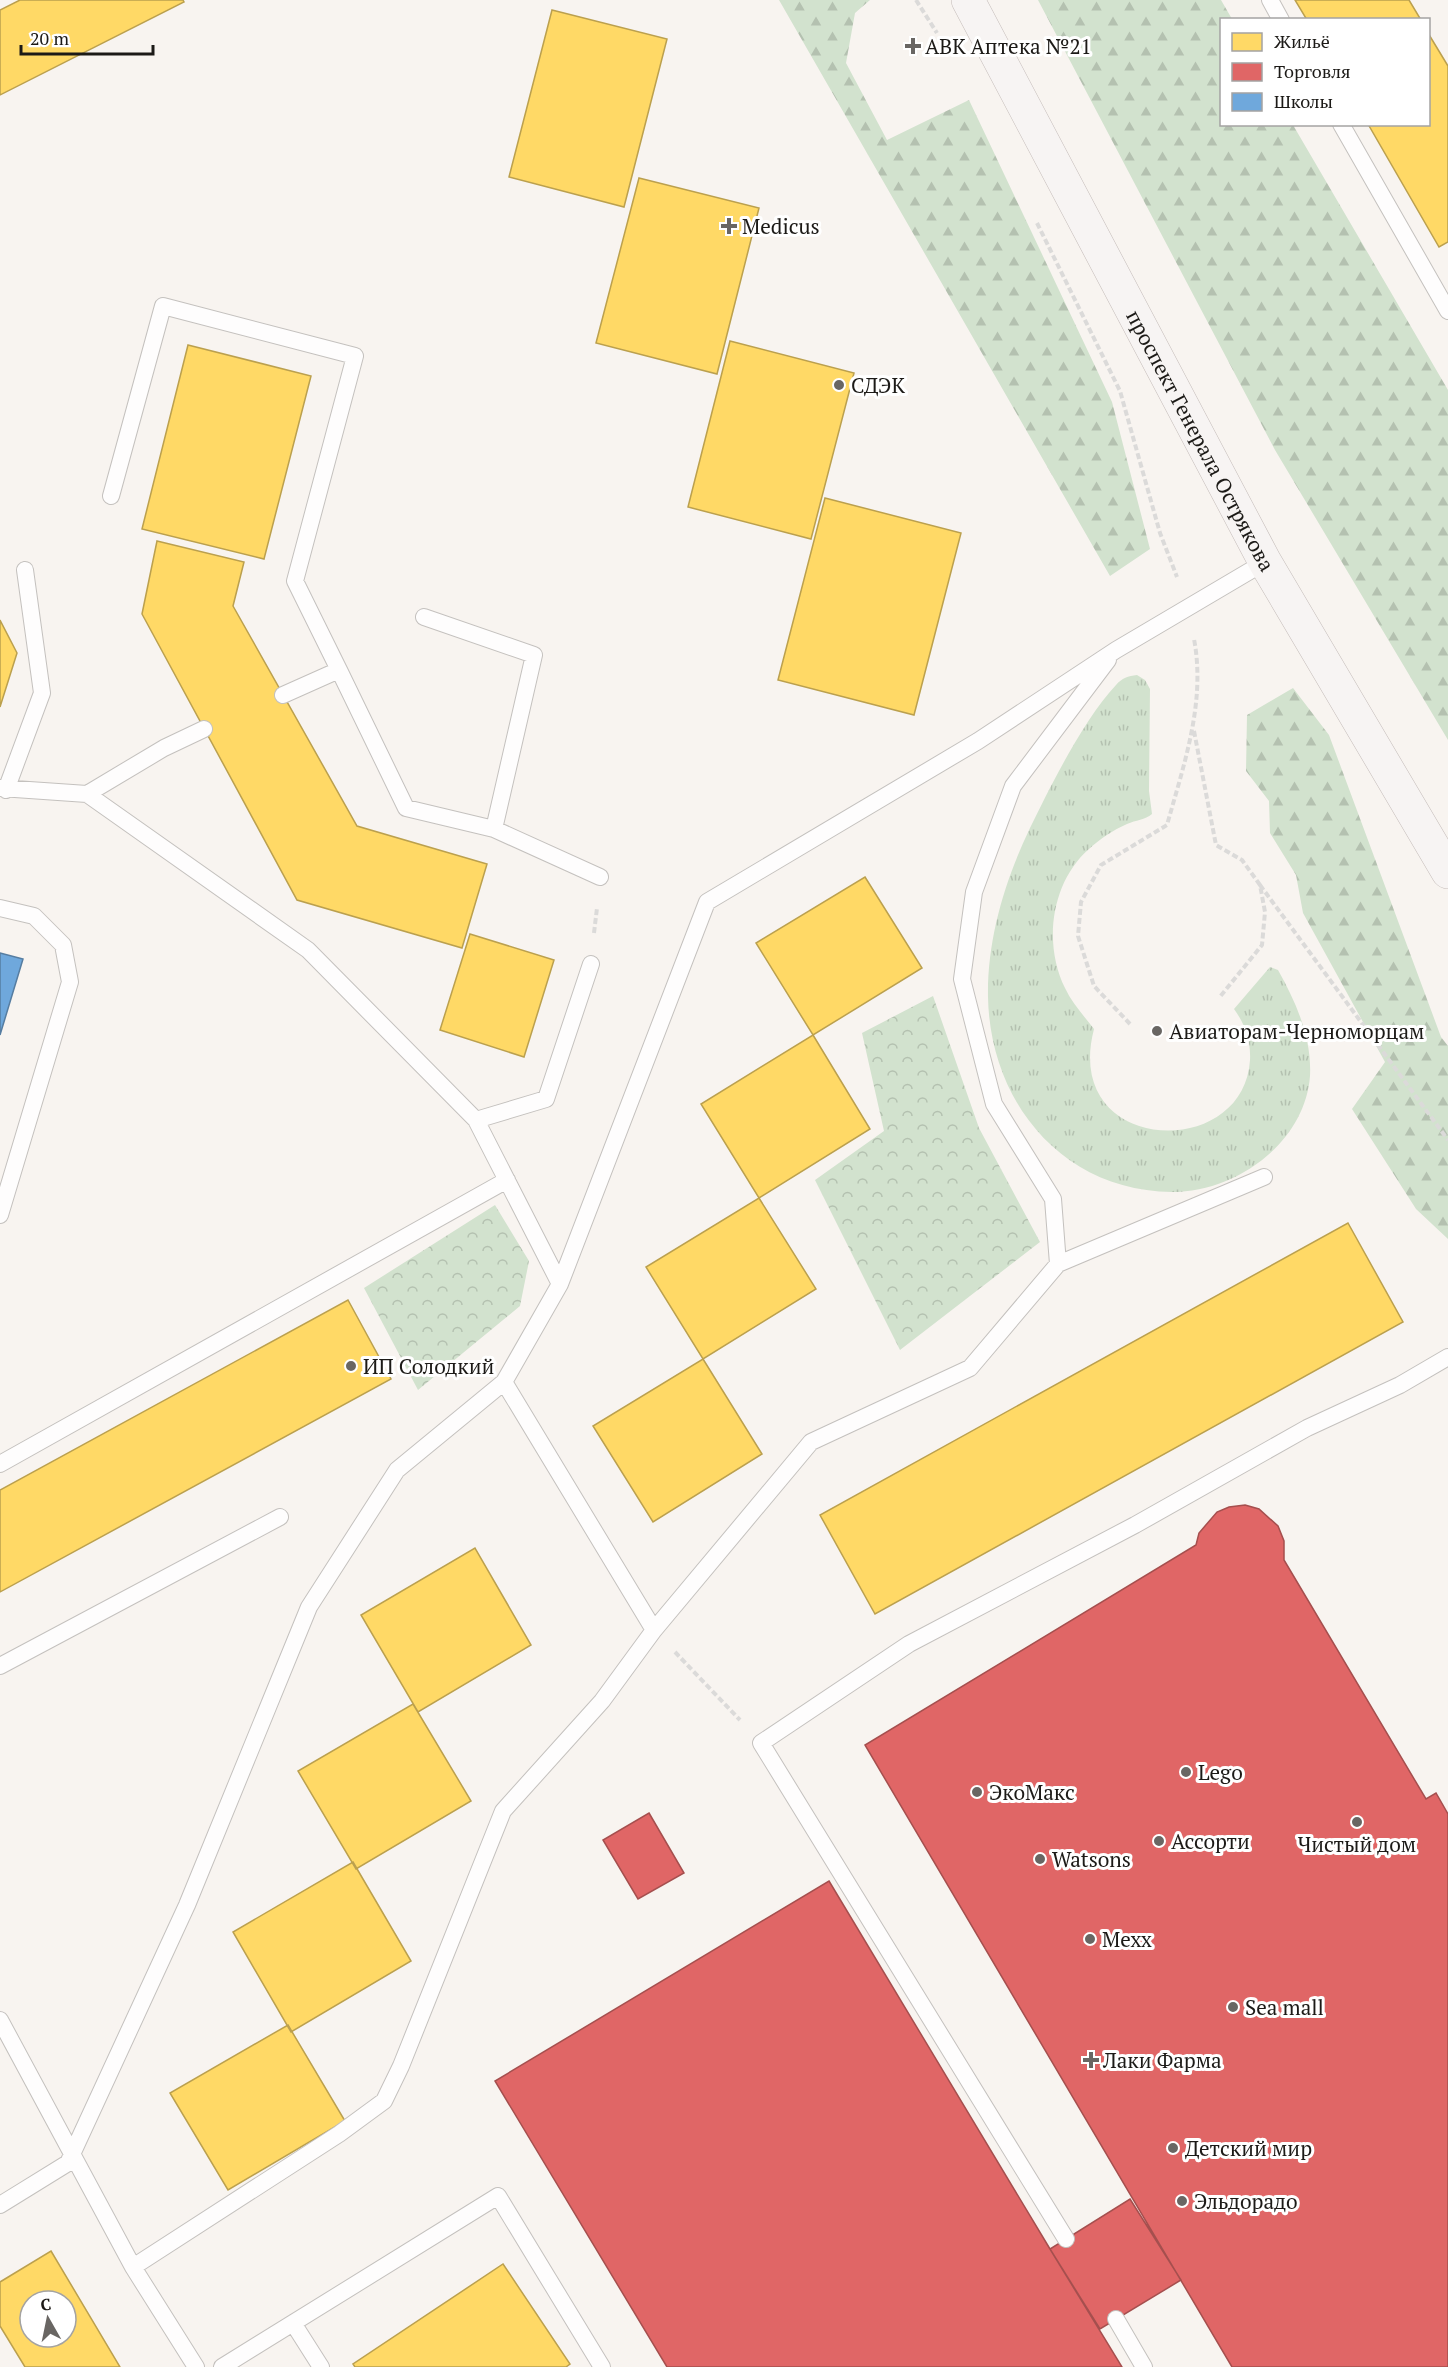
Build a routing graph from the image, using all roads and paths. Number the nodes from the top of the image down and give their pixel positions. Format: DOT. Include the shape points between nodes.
graph roads {
  1 [pos="916,0"];
  2 [pos="968,0"];
  3 [pos="1270,0"];
  4 [pos="1280,18"];
  5 [pos="942,40"];
  6 [pos="1342,126"];
  7 [pos="1036,220"];
  8 [pos="1448,311"];
  9 [pos="111,496"];
  10 [pos="1265,562"];
  11 [pos="25,570"];
  12 [pos="1188,607"];
  13 [pos="424,617"];
  14 [pos="1116,650"];
  15 [pos="1199,663"];
  16 [pos="339,670"];
  17 [pos="283,695"];
  18 [pos="204,729"];
  19 [pos="1194,730"];
  20 [pos="3,789"];
  21 [pos="87,794"];
  22 [pos="494,829"];
  23 [pos="1448,872"];
  24 [pos="600,877"];
  25 [pos="1260,885"];
  26 [pos="0,908"];
  27 [pos="591,964"];
  28 [pos="1219,998"];
  29 [pos="1130,1024"];
  30 [pos="476,1120"];
  31 [pos="1448,1140"];
  32 [pos="1264,1177"];
  33 [pos="507,1179"];
  34 [pos="0,1215"];
  35 [pos="1058,1264"];
  36 [pos="560,1284"];
  37 [pos="1448,1357"];
  38 [pos="504,1382"];
  39 [pos="0,1464"];
  40 [pos="280,1517"];
  41 [pos="654,1630"];
  42 [pos="0,1666"];
  43 [pos="761,1743"];
  44 [pos="0,2020"];
  45 [pos="73,2152"];
  46 [pos="0,2205"];
  47 [pos="1066,2239"];
  48 [pos="133,2267"];
  49 [pos="1116,2319"];
  50 [pos="293,2323"];
  51 [pos="196,2367"];
  52 [pos="222,2367"];
  53 [pos="321,2367"];
  54 [pos="602,2367"];
  55 [pos="1144,2367"];
  1 -- 5 [label="path"];
  2 -- 10 [label="main road, проспект Генерала Острякова"];
  3 -- 4 [label="lane"];
  6 -- 8 [label="lane"];
  7 -- 12 [label="path" via="1120,391 1160,533"];
  9 -- 16 [label="lane" via="163,306 355,356 295,581"];
  10 -- 12 [label="lane"];
  10 -- 23 [label="main road, проспект Генерала Острякова"];
  11 -- 20 [label="lane" via="42,693"];
  12 -- 14 [label="lane"];
  13 -- 22 [label="lane" via="534,655"];
  14 -- 35 [label="lane" via="1013,786 974,892 962,979 994,1104 1053,1199"];
  14 -- 36 [label="lane" via="978,741 707,902"];
  15 -- 19 [label="path"];
  16 -- 17 [label="lane"];
  16 -- 22 [label="lane" via="406,808"];
  18 -- 21 [label="lane"];
  19 -- 25 [label="path" via="1216,845 1242,860"];
  19 -- 29 [label="path" via="1167,825 1101,865 1081,902 1078,936 1094,986"];
  20 -- 21 [label="lane"];
  21 -- 30 [label="lane" via="308,951"];
  22 -- 24 [label="lane"];
  24 -- 27 [label="path"];
  25 -- 28 [label="path" via="1265,912 1262,945"];
  25 -- 31 [label="path"];
  26 -- 34 [label="lane" via="34,916 63,945 70,981"];
  27 -- 30 [label="lane" via="546,1099"];
  30 -- 33 [label="lane"];
  32 -- 35 [label="lane"];
  33 -- 36 [label="lane"];
  33 -- 39 [label="lane"];
  35 -- 41 [label="lane" via="970,1368 811,1442"];
  36 -- 38 [label="lane"];
  37 -- 43 [label="lane" via="1400,1385 1307,1428 1135,1525 909,1644"];
  38 -- 41 [label="lane"];
  38 -- 45 [label="lane" via="397,1470 309,1607 188,1905"];
  40 -- 42 [label="lane"];
  41 -- 43 [label="path"];
  41 -- 48 [label="lane" via="602,1701 502,1811 384,2102"];
  43 -- 47 [label="lane"];
  44 -- 45 [label="lane"];
  45 -- 46 [label="lane" via="68,2163"];
  45 -- 48 [label="lane"];
  48 -- 51 [label="lane"];
  49 -- 55 [label="lane"];
  50 -- 52 [label="lane"];
  50 -- 53 [label="lane"];
  50 -- 54 [label="lane" via="498,2196"];
}
